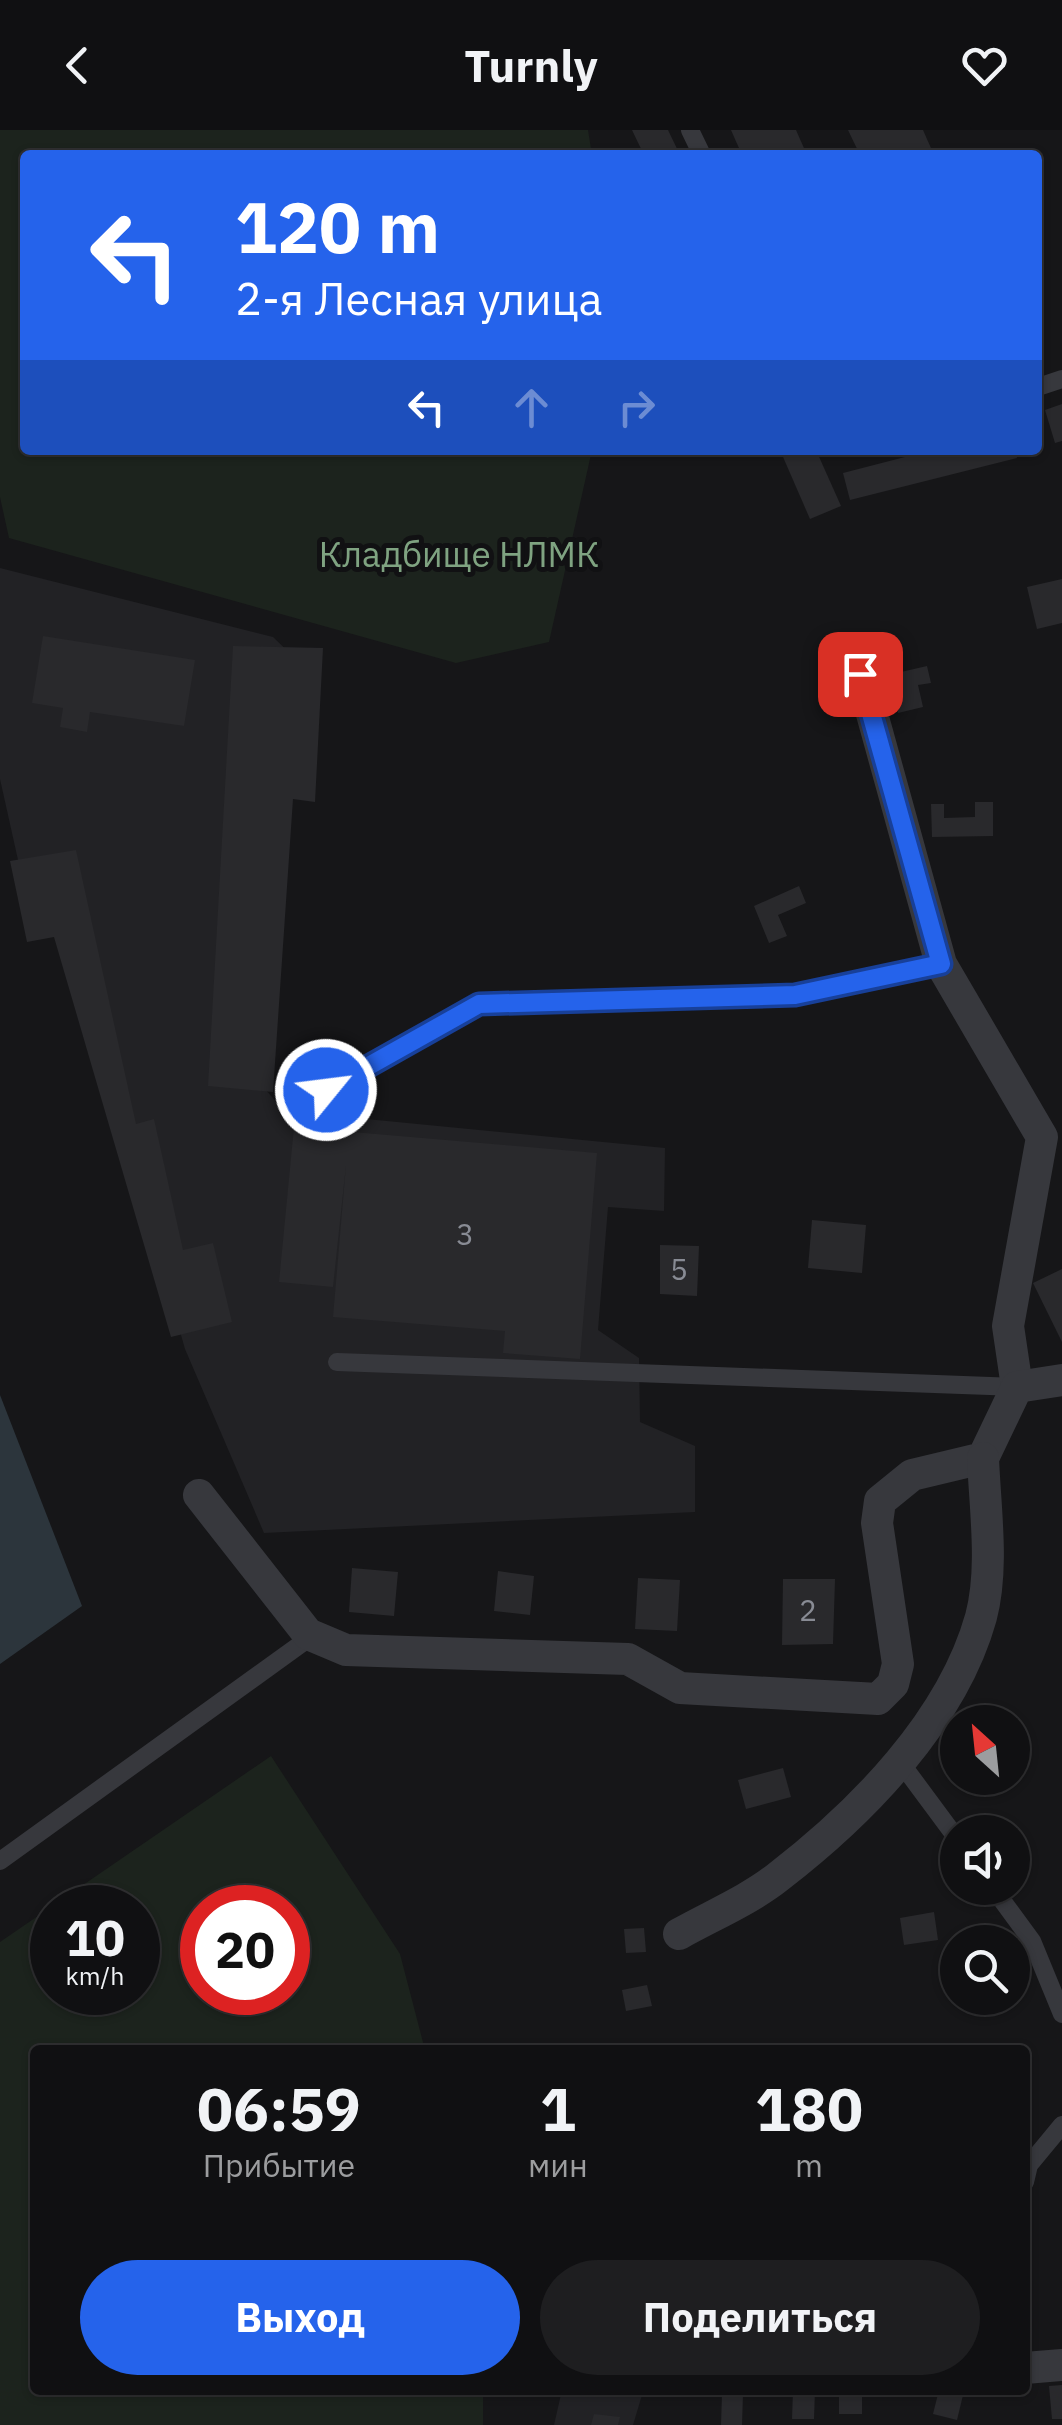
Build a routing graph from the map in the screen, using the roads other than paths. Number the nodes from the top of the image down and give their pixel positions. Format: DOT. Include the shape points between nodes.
graph roads {
  1 [pos="860,674"];
  2 [pos="941,964"];
  3 [pos="324,1109"];
  4 [pos="1052,1130"];
  5 [pos="337,1362"];
  6 [pos="1062,1380"];
  7 [pos="1018,1387"];
  8 [pos="983,1458"];
  9 [pos="199,1494"];
  10 [pos="312,1636"];
  11 [pos="898,1759"];
  12 [pos="940,1816"];
  13 [pos="0,1861"];
  14 [pos="1006,1905"];
  15 [pos="679,1934"];
  16 [pos="1062,2014"];
  17 [pos="1062,2125"];
  18 [pos="1030,2164"];
  19 [pos="1062,2365"];
  20 [pos="1030,2368"];
  1 -- 2 [label="street"];
  2 -- 3 [label="lane" via="795,995 479,1004 326,1090"];
  2 -- 4 [label="street"];
  4 -- 7 [label="street" via="1008,1326"];
  5 -- 7 [label="lane"];
  6 -- 7 [label="street"];
  7 -- 8 [label="street"];
  8 -- 10 [label="street" via="912,1475 880,1501 877,1522 898,1664 893,1684 878,1698 680,1688 628,1659 346,1650"];
  8 -- 11 [label="street" via="982,1614 962,1672"];
  9 -- 10 [label="street"];
  10 -- 13 [label="lane"];
  11 -- 12 [label="lane"];
  11 -- 15 [label="street" via="840,1824 775,1880"];
  14 -- 16 [label="lane" via="1032,1941"];
  17 -- 18 [label="lane"];
  19 -- 20 [label="street"];
}
